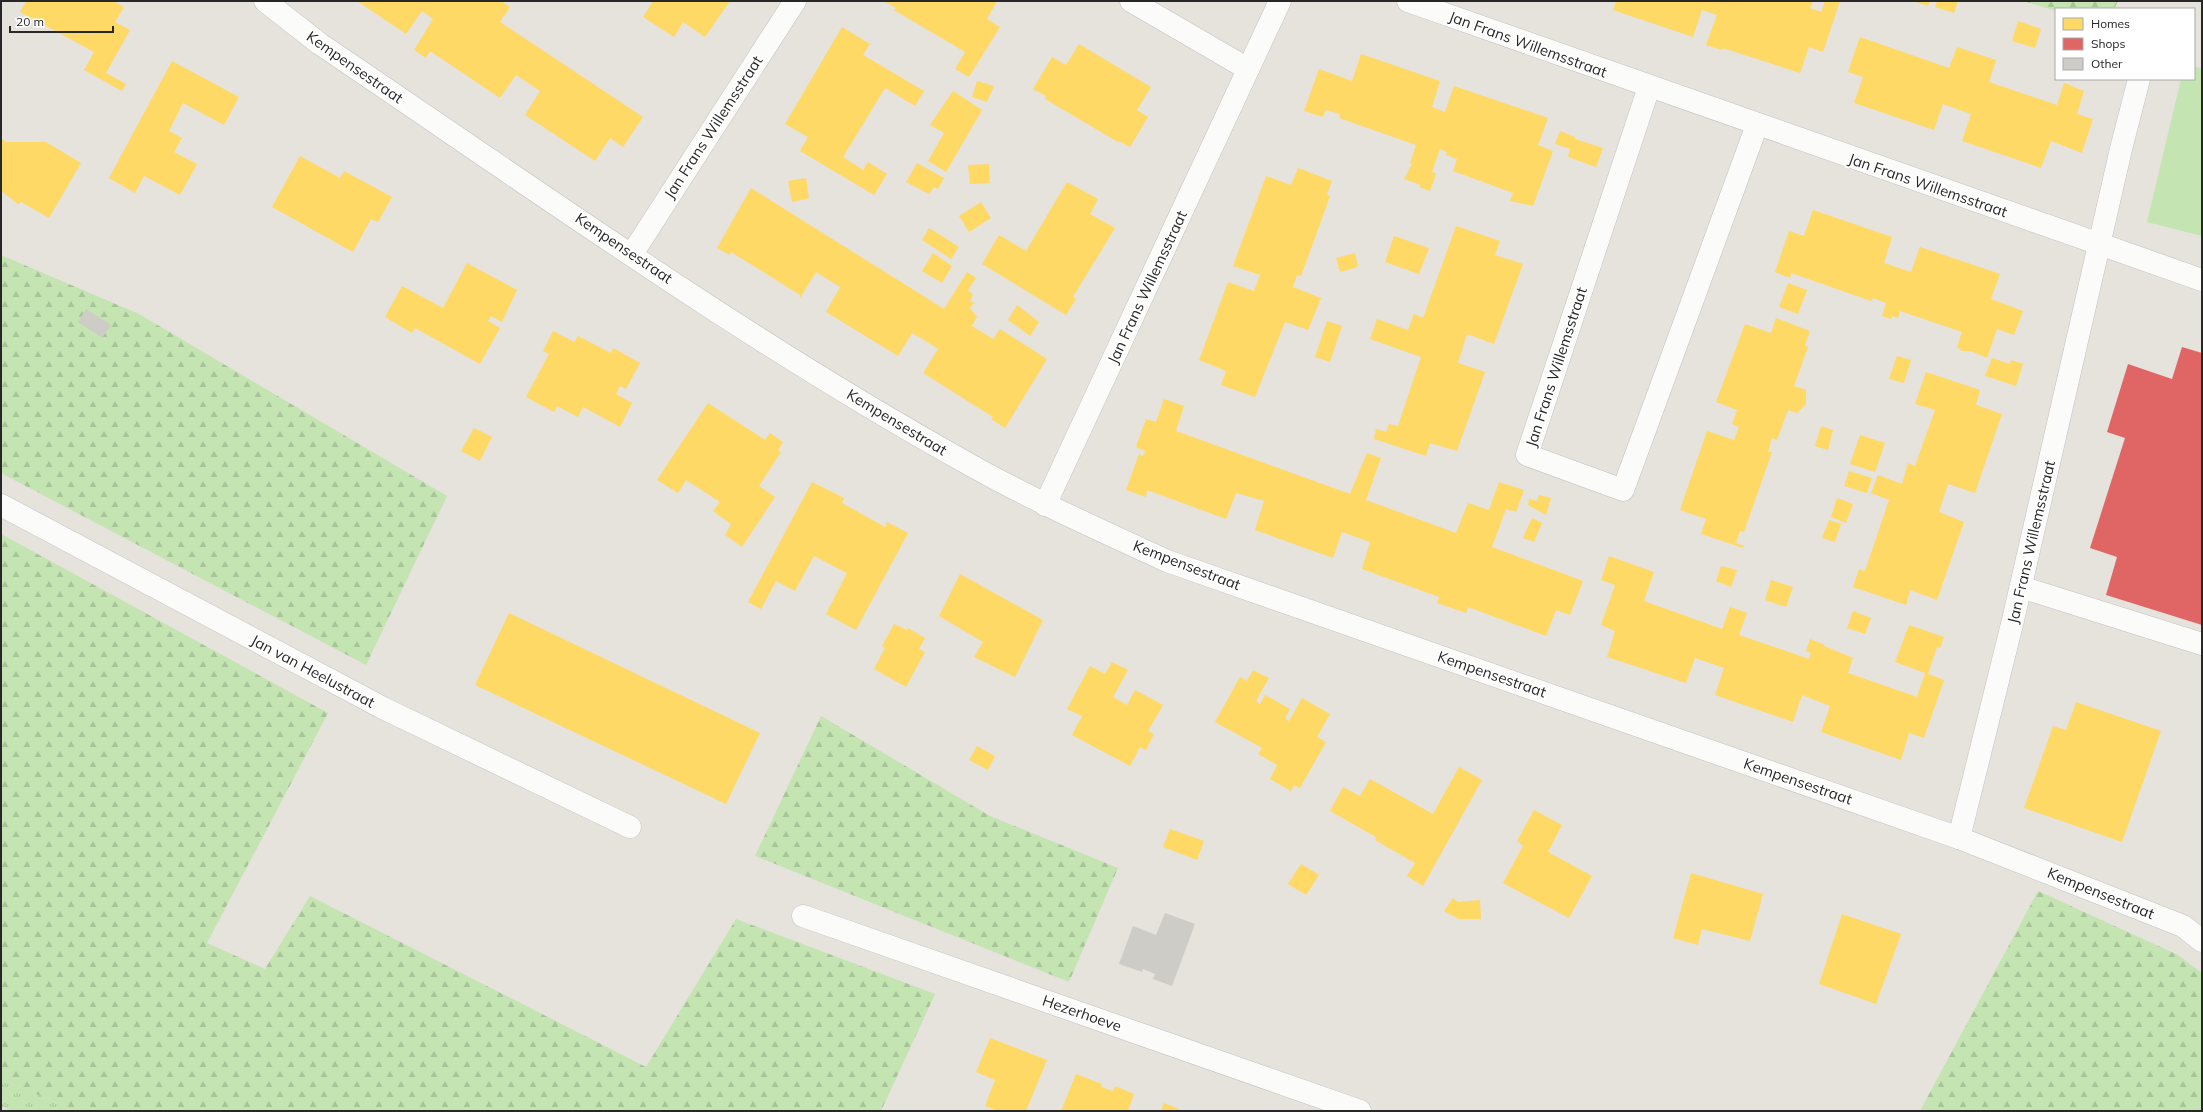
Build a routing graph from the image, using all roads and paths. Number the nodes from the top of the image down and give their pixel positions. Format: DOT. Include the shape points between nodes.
graph roads {
  1 [pos="265,1"];
  2 [pos="795,1"];
  3 [pos="1131,1"];
  4 [pos="1280,1"];
  5 [pos="1408,1"];
  6 [pos="1248,69"];
  7 [pos="2139,80"];
  8 [pos="1649,87"];
  9 [pos="1757,125"];
  10 [pos="2098,245"];
  11 [pos="632,254"];
  12 [pos="2202,280"];
  13 [pos="1,505"];
  14 [pos="1045,505"];
  15 [pos="2020,587"];
  16 [pos="2202,644"];
  17 [pos="630,827"];
  18 [pos="1959,838"];
  19 [pos="803,916"];
  20 [pos="2202,941"];
  21 [pos="1360,1111"];
  1 -- 11 [label="street, Kempensestraat" via="320,44"];
  2 -- 11 [label="street, Jan Frans Willemsstraat"];
  3 -- 6 [label="street"];
  4 -- 6 [label="street, Jan Frans Willemsstraat"];
  5 -- 8 [label="street, Jan Frans Willemsstraat"];
  6 -- 14 [label="street, Jan Frans Willemsstraat"];
  7 -- 10 [label="street, Jan Frans Willemsstraat"];
  8 -- 9 [label="street, Jan Frans Willemsstraat"];
  8 -- 9 [label="street, Jan Frans Willemsstraat" via="1526,455 1623,490"];
  9 -- 10 [label="street, Jan Frans Willemsstraat"];
  10 -- 12 [label="street"];
  10 -- 15 [label="street, Jan Frans Willemsstraat"];
  11 -- 14 [label="street, Kempensestraat" via="772,348 954,456"];
  13 -- 17 [label="street, Jan van Heelustraat" via="383,708"];
  14 -- 18 [label="street, Kempensestraat" via="1166,561"];
  15 -- 16 [label="street"];
  15 -- 18 [label="street, Jan Frans Willemsstraat"];
  18 -- 20 [label="street, Kempensestraat" via="2183,926"];
  19 -- 21 [label="street, Hezerhoeve"];
}
